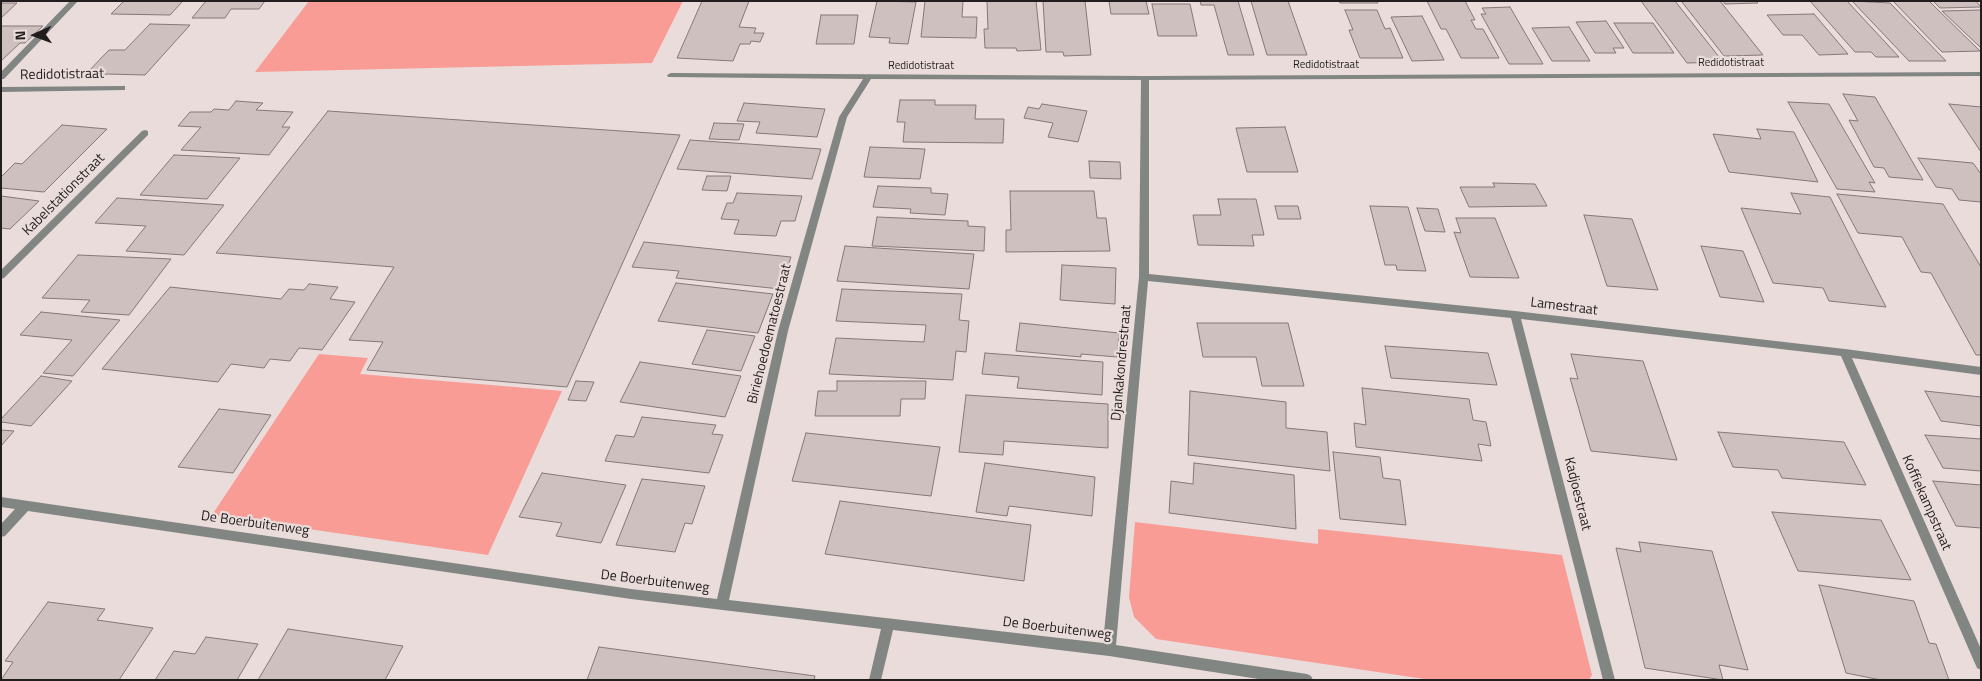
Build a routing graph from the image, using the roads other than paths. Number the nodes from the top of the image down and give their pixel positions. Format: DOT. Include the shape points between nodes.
graph roads {
  1 [pos="74,1"];
  2 [pos="1981,74"];
  3 [pos="670,75"];
  4 [pos="1,76"];
  5 [pos="867,78"];
  6 [pos="1145,78"];
  7 [pos="122,88"];
  8 [pos="1,90"];
  9 [pos="145,133"];
  10 [pos="1,276"];
  11 [pos="1144,276"];
  12 [pos="1515,315"];
  13 [pos="1845,353"];
  14 [pos="1981,371"];
  15 [pos="1,502"];
  16 [pos="25,506"];
  17 [pos="1,532"];
  18 [pos="722,605"];
  19 [pos="888,624"];
  20 [pos="1109,650"];
  21 [pos="1981,664"];
  22 [pos="875,680"];
  23 [pos="1307,680"];
  24 [pos="1609,680"];
  1 -- 4 [label="street"];
  2 -- 6 [label="street, Redidotistraat"];
  3 -- 5 [label="street, Redidotistraat"];
  5 -- 6 [label="street, Redidotistraat"];
  5 -- 18 [label="street, Biriehoedoematoestraat" via="843,117 783,331"];
  6 -- 11 [label="street, Djankakondrestraat"];
  7 -- 8 [label="street, Redidotistraat"];
  9 -- 10 [label="street, Kabelstationstraat"];
  11 -- 12 [label="street, Lamestraat"];
  11 -- 20 [label="street, Djankakondrestraat"];
  12 -- 13 [label="street, Lamestraat"];
  12 -- 24 [label="street, Kadjoestraat"];
  13 -- 14 [label="street, Lamestraat"];
  13 -- 21 [label="street, Koffiekampstraat"];
  15 -- 16 [label="street, De Boerbuitenweg"];
  16 -- 17 [label="street"];
  16 -- 18 [label="street, De Boerbuitenweg" via="612,592"];
  18 -- 19 [label="street, De Boerbuitenweg"];
  19 -- 20 [label="street, De Boerbuitenweg"];
  19 -- 22 [label="street"];
  20 -- 23 [label="street, De Boerbuitenweg"];
}
